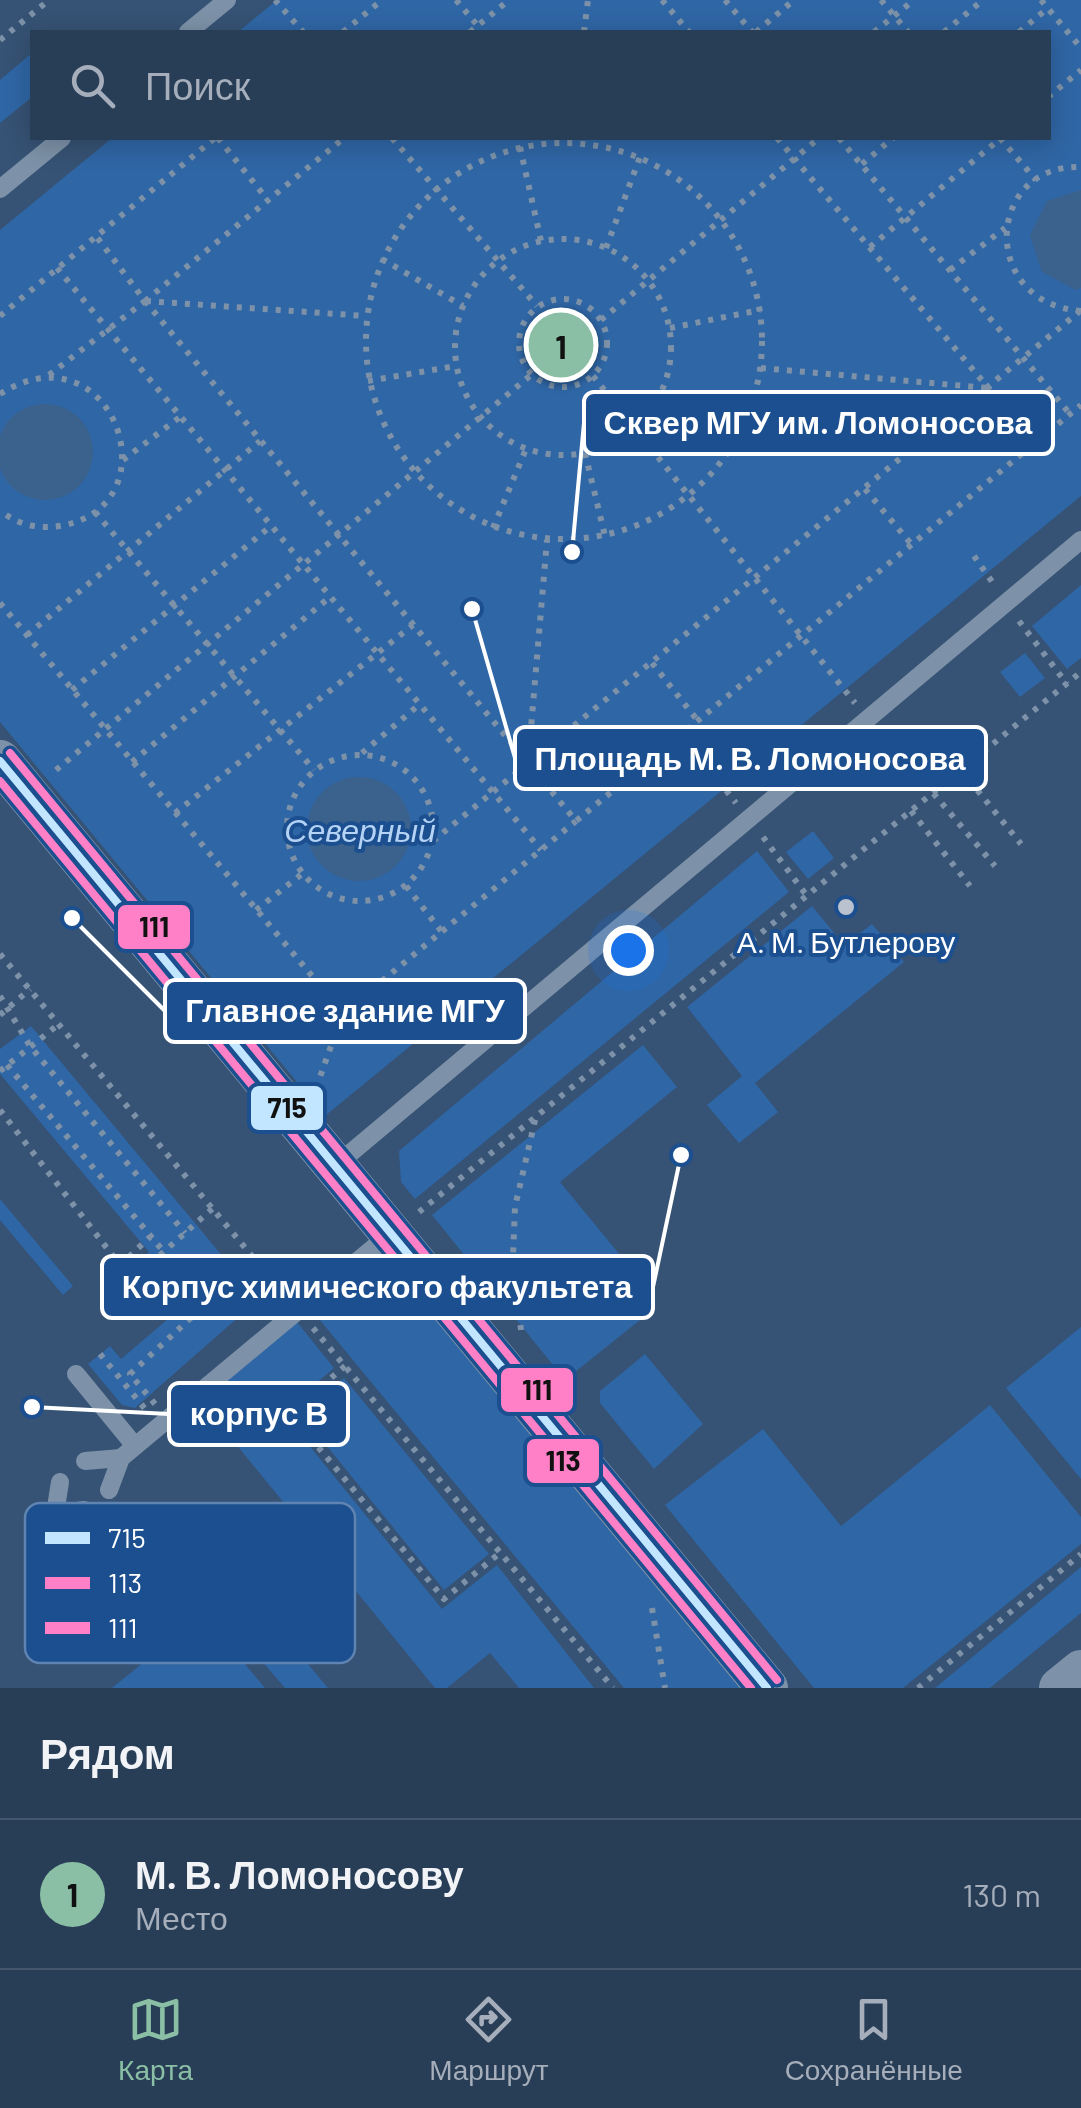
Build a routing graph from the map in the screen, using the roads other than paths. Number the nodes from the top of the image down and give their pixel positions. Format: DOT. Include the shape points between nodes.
graph roads {
  1 [pos="227,0"];
  2 [pos="190,30"];
  3 [pos="60,140"];
  4 [pos="0,189"];
  5 [pos="1081,540"];
  6 [pos="0,761"];
  7 [pos="335,1166"];
  8 [pos="405,1223"];
  9 [pos="76,1374"];
  10 [pos="128,1452"];
  11 [pos="86,1461"];
  12 [pos="60,1482"];
  13 [pos="109,1490"];
  14 [pos="56,1503"];
  15 [pos="1081,1671"];
  16 [pos="767,1688"];
  17 [pos="1060,1688"];
  1 -- 2 [label="lane"];
  3 -- 4 [label="lane"];
  5 -- 7 [label="lane"];
  6 -- 7 [label="street"];
  7 -- 8 [label="street"];
  8 -- 10 [label="lane"];
  8 -- 16 [label="street"];
  9 -- 10 [label="lane"];
  10 -- 11 [label="lane"];
  10 -- 13 [label="lane"];
  12 -- 14 [label="lane"];
  15 -- 17 [label="street"];
}
